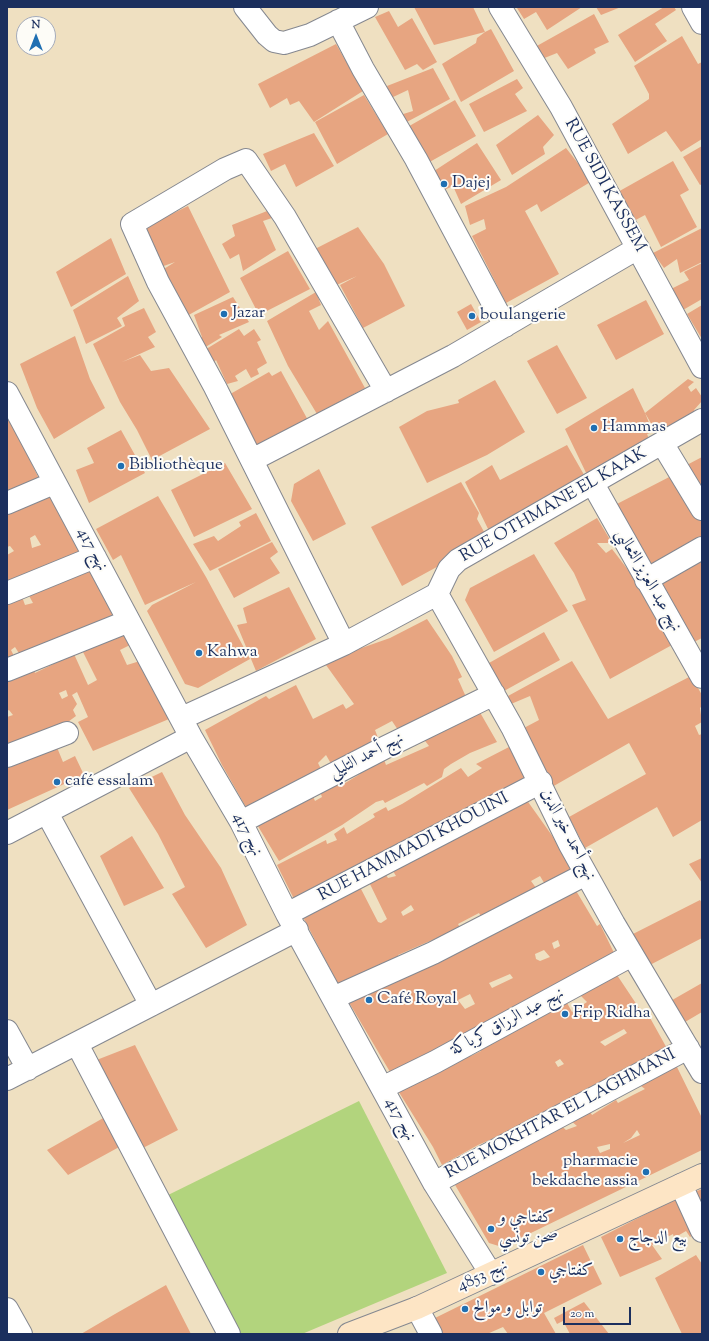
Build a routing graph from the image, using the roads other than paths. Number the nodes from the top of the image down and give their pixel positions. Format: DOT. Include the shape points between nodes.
graph roads {
  1 [pos="245,7"];
  2 [pos="367,7"];
  3 [pos="500,7"];
  4 [pos="693,7"];
  5 [pos="338,21"];
  6 [pos="702,22"];
  7 [pos="638,248"];
  8 [pos="505,326"];
  9 [pos="702,367"];
  10 [pos="386,391"];
  11 [pos="9,399"];
  12 [pos="702,420"];
  13 [pos="662,443"];
  14 [pos="252,460"];
  15 [pos="54,483"];
  16 [pos="593,484"];
  17 [pos="7,503"];
  18 [pos="702,509"];
  19 [pos="702,548"];
  20 [pos="95,557"];
  21 [pos="646,580"];
  22 [pos="7,593"];
  23 [pos="437,594"];
  24 [pos="129,621"];
  25 [pos="344,644"];
  26 [pos="695,650"];
  27 [pos="7,670"];
  28 [pos="702,677"];
  29 [pos="494,694"];
  30 [pos="186,727"];
  31 [pos="67,733"];
  32 [pos="7,756"];
  33 [pos="540,782"];
  34 [pos="47,812"];
  35 [pos="241,822"];
  36 [pos="7,833"];
  37 [pos="586,874"];
  38 [pos="292,922"];
  39 [pos="632,955"];
  40 [pos="333,998"];
  41 [pos="151,1005"];
  42 [pos="7,1031"];
  43 [pos="77,1044"];
  44 [pos="688,1048"];
  45 [pos="28,1069"];
  46 [pos="702,1072"];
  47 [pos="7,1079"];
  48 [pos="382,1088"];
  49 [pos="702,1175"];
  50 [pos="434,1183"];
  51 [pos="681,1185"];
  52 [pos="702,1231"];
  53 [pos="491,1274"];
  54 [pos="417,1308"];
  55 [pos="7,1309"];
  56 [pos="21,1334"];
  57 [pos="229,1334"];
  58 [pos="349,1334"];
  59 [pos="431,1334"];
  1 -- 5 [label="street" via="274,41 284,43 310,35"];
  2 -- 5 [label="street"];
  3 -- 7 [label="street, RUE SIDI KASSEM" via="561,107"];
  4 -- 6 [label="street"];
  5 -- 8 [label="street" via="363,69 416,158"];
  7 -- 8 [label="street"];
  7 -- 9 [label="street, RUE SIDI KASSEM"];
  8 -- 10 [label="street"];
  10 -- 14 [label="street"];
  10 -- 14 [label="street" via="272,196 246,160 226,169 132,224 158,282"];
  11 -- 15 [label="street, نهج 417"];
  12 -- 13 [label="street, RUE OTHMANE EL KAAK"];
  13 -- 16 [label="street, RUE OTHMANE EL KAAK"];
  13 -- 18 [label="street"];
  14 -- 25 [label="street"];
  15 -- 17 [label="street"];
  15 -- 20 [label="street, نهج 417"];
  16 -- 21 [label="street, نهج عبد العزيز الثعالبي"];
  16 -- 23 [label="street, RUE OTHMANE EL KAAK" via="458,560 449,569"];
  19 -- 21 [label="street"];
  20 -- 22 [label="street"];
  20 -- 24 [label="street, نهج 417"];
  21 -- 26 [label="street, نهج عبد العزيز الثعالبي"];
  23 -- 25 [label="street"];
  23 -- 29 [label="street, نهج أحمد خير الدين"];
  24 -- 27 [label="street"];
  24 -- 30 [label="street, نهج 417"];
  25 -- 30 [label="street"];
  26 -- 28 [label="street, نهج عبد العزيز الثعالبي"];
  29 -- 33 [label="street, نهج أحمد خير الدين"];
  29 -- 35 [label="street, نهج أحمد التليلي"];
  30 -- 34 [label="street"];
  30 -- 35 [label="street, نهج 417"];
  31 -- 32 [label="street"];
  33 -- 37 [label="street, نهج أحمد خير الدين"];
  33 -- 38 [label="street, RUE HAMMADI KHOUINI"];
  34 -- 36 [label="street"];
  34 -- 41 [label="street"];
  35 -- 38 [label="street, نهج 417"];
  37 -- 39 [label="street, نهج أحمد خير الدين"];
  37 -- 40 [label="street" via="433,953"];
  38 -- 40 [label="street, نهج 417"];
  38 -- 41 [label="street, RUE HAMMADI KHOUINI"];
  39 -- 44 [label="street, نهج أحمد خير الدين"];
  39 -- 48 [label="street, نهج عبد الرزاق كرباكة"];
  40 -- 48 [label="street, نهج 417"];
  41 -- 43 [label="street, RUE HAMMADI KHOUINI"];
  42 -- 45 [label="street"];
  43 -- 45 [label="street, RUE HAMMADI KHOUINI"];
  43 -- 57 [label="street"];
  44 -- 46 [label="street, نهج أحمد خير الدين"];
  44 -- 50 [label="street, RUE MOKHTAR EL LAGHMANI"];
  45 -- 47 [label="street, RUE HAMMADI KHOUINI"];
  48 -- 50 [label="street, نهج 417"];
  49 -- 51 [label="street, نهج 4853"];
  50 -- 53 [label="street, نهج 417"];
  51 -- 52 [label="street"];
  51 -- 53 [label="street, نهج 4853"];
  53 -- 54 [label="street, نهج 4853"];
  54 -- 58 [label="street, نهج 4853"];
  54 -- 59 [label="street"];
  55 -- 56 [label="street"];
}
